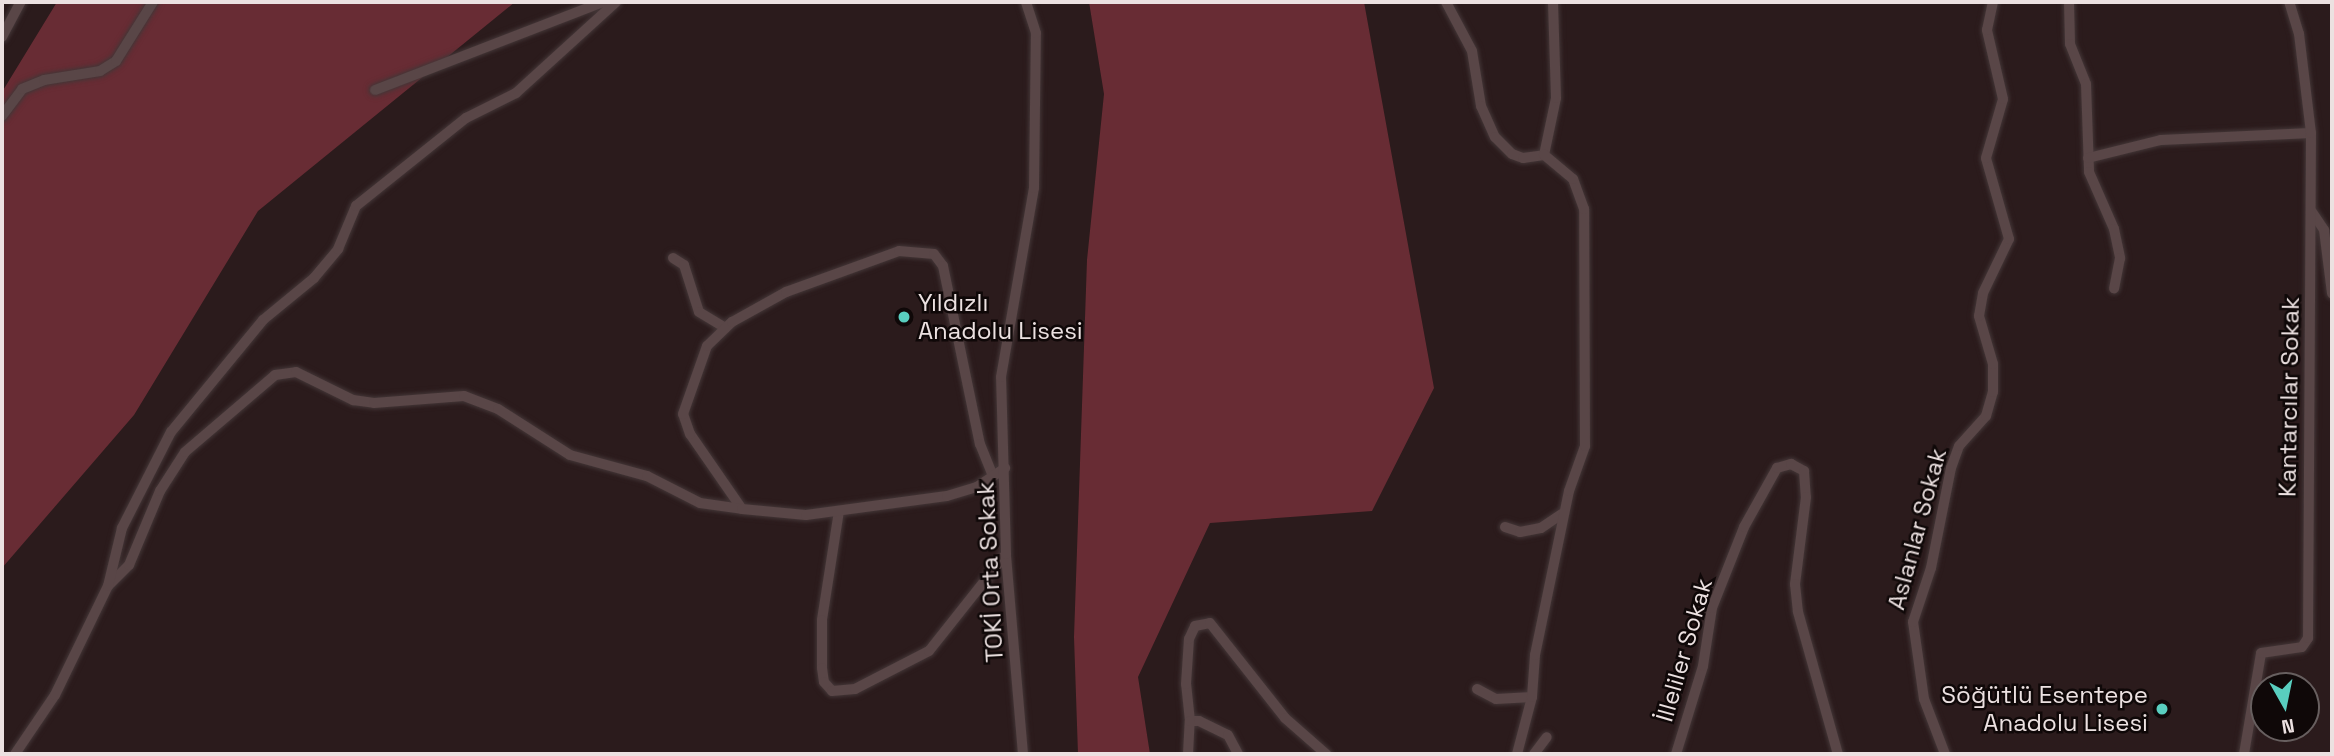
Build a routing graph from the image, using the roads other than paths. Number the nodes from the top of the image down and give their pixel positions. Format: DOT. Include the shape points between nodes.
graph roads {
  1 [pos="21,2"];
  2 [pos="153,2"];
  3 [pos="603,2"];
  4 [pos="616,2"];
  5 [pos="1026,2"];
  6 [pos="1446,2"];
  7 [pos="1553,2"];
  8 [pos="1993,2"];
  9 [pos="2069,2"];
  10 [pos="2289,2"];
  11 [pos="2,37"];
  12 [pos="375,90"];
  13 [pos="2,116"];
  14 [pos="2311,133"];
  15 [pos="1544,155"];
  16 [pos="2088,158"];
  17 [pos="2312,212"];
  18 [pos="673,258"];
  19 [pos="2113,288"];
  20 [pos="2332,293"];
  21 [pos="726,328"];
  22 [pos="1005,468"];
  23 [pos="993,477"];
  24 [pos="742,509"];
  25 [pos="839,511"];
  26 [pos="1565,511"];
  27 [pos="1506,527"];
  28 [pos="1006,554"];
  29 [pos="108,586"];
  30 [pos="1477,689"];
  31 [pos="1532,697"];
  32 [pos="1190,722"];
  33 [pos="1547,737"];
  34 [pos="15,754"];
  35 [pos="1023,754"];
  36 [pos="1188,754"];
  37 [pos="1238,754"];
  38 [pos="1325,754"];
  39 [pos="1517,754"];
  40 [pos="1534,754"];
  41 [pos="1676,754"];
  42 [pos="1838,754"];
  43 [pos="1945,754"];
  44 [pos="2244,754"];
  1 -- 11 [label="street"];
  2 -- 13 [label="street" via="116,61 100,71 44,80 22,89"];
  3 -- 12 [label="street"];
  4 -- 29 [label="street" via="516,93 466,118 356,206 338,249 314,278 262,320 171,432 122,528"];
  5 -- 22 [label="street" via="1036,33 1034,188 1001,377"];
  6 -- 15 [label="street" via="1472,51 1480,107 1495,137 1512,154 1523,158"];
  7 -- 15 [label="street" via="1556,99"];
  8 -- 43 [label="street, Aslanlar Sokak" via="1987,30 2003,99 1986,159 2008,239 2006,253 1983,293 1979,316 1995,376 1986,416 1959,446 1951,468 1931,568 1913,622 1924,699"];
  9 -- 16 [label="street" via="2070,44 2086,84"];
  10 -- 14 [label="street, Kantarcılar Sokak" via="2299,34"];
  14 -- 16 [label="street" via="2161,140"];
  14 -- 17 [label="street, Kantarcılar Sokak"];
  15 -- 26 [label="street" via="1573,179 1584,209 1584,446"];
  16 -- 19 [label="street" via="2118,242 2120,258"];
  17 -- 20 [label="street" via="2323,230"];
  17 -- 44 [label="street, Kantarcılar Sokak" via="2308,638 2302,647 2261,653"];
  18 -- 21 [label="street" via="684,265 699,312"];
  21 -- 23 [label="street" via="764,303 819,278 899,251 934,254 943,265 980,444"];
  21 -- 24 [label="street" via="707,346 682,414 690,434"];
  22 -- 23 [label="street, TOKİ Orta Sokak"];
  22 -- 28 [label="street, TOKİ Orta Sokak"];
  23 -- 25 [label="street, TOKİ Orta Sokak" via="947,496"];
  24 -- 25 [label="street, TOKİ Orta Sokak" via="806,515"];
  24 -- 29 [label="street, TOKİ Orta Sokak" via="699,503 647,476 570,455 498,409 464,396 374,403 353,400 296,372 275,375 186,452 160,491 129,565"];
  25 -- 28 [label="street" via="822,620 822,668 824,682 832,691 855,689 929,651"];
  26 -- 27 [label="street" via="1541,528 1520,531"];
  26 -- 31 [label="street" via="1535,655"];
  28 -- 35 [label="street, TOKİ Orta Sokak"];
  29 -- 34 [label="street" via="55,695"];
  30 -- 31 [label="street" via="1496,699"];
  31 -- 39 [label="street"];
  32 -- 36 [label="street"];
  32 -- 37 [label="street" via="1221,728"];
  32 -- 38 [label="street" via="1186,684 1189,639 1195,626 1210,623 1285,718"];
  33 -- 40 [label="street"];
  41 -- 42 [label="street, İlleliler Sokak" via="1703,666 1712,608 1744,527 1777,468 1791,464 1804,471 1806,497 1795,584 1798,612"];
}
